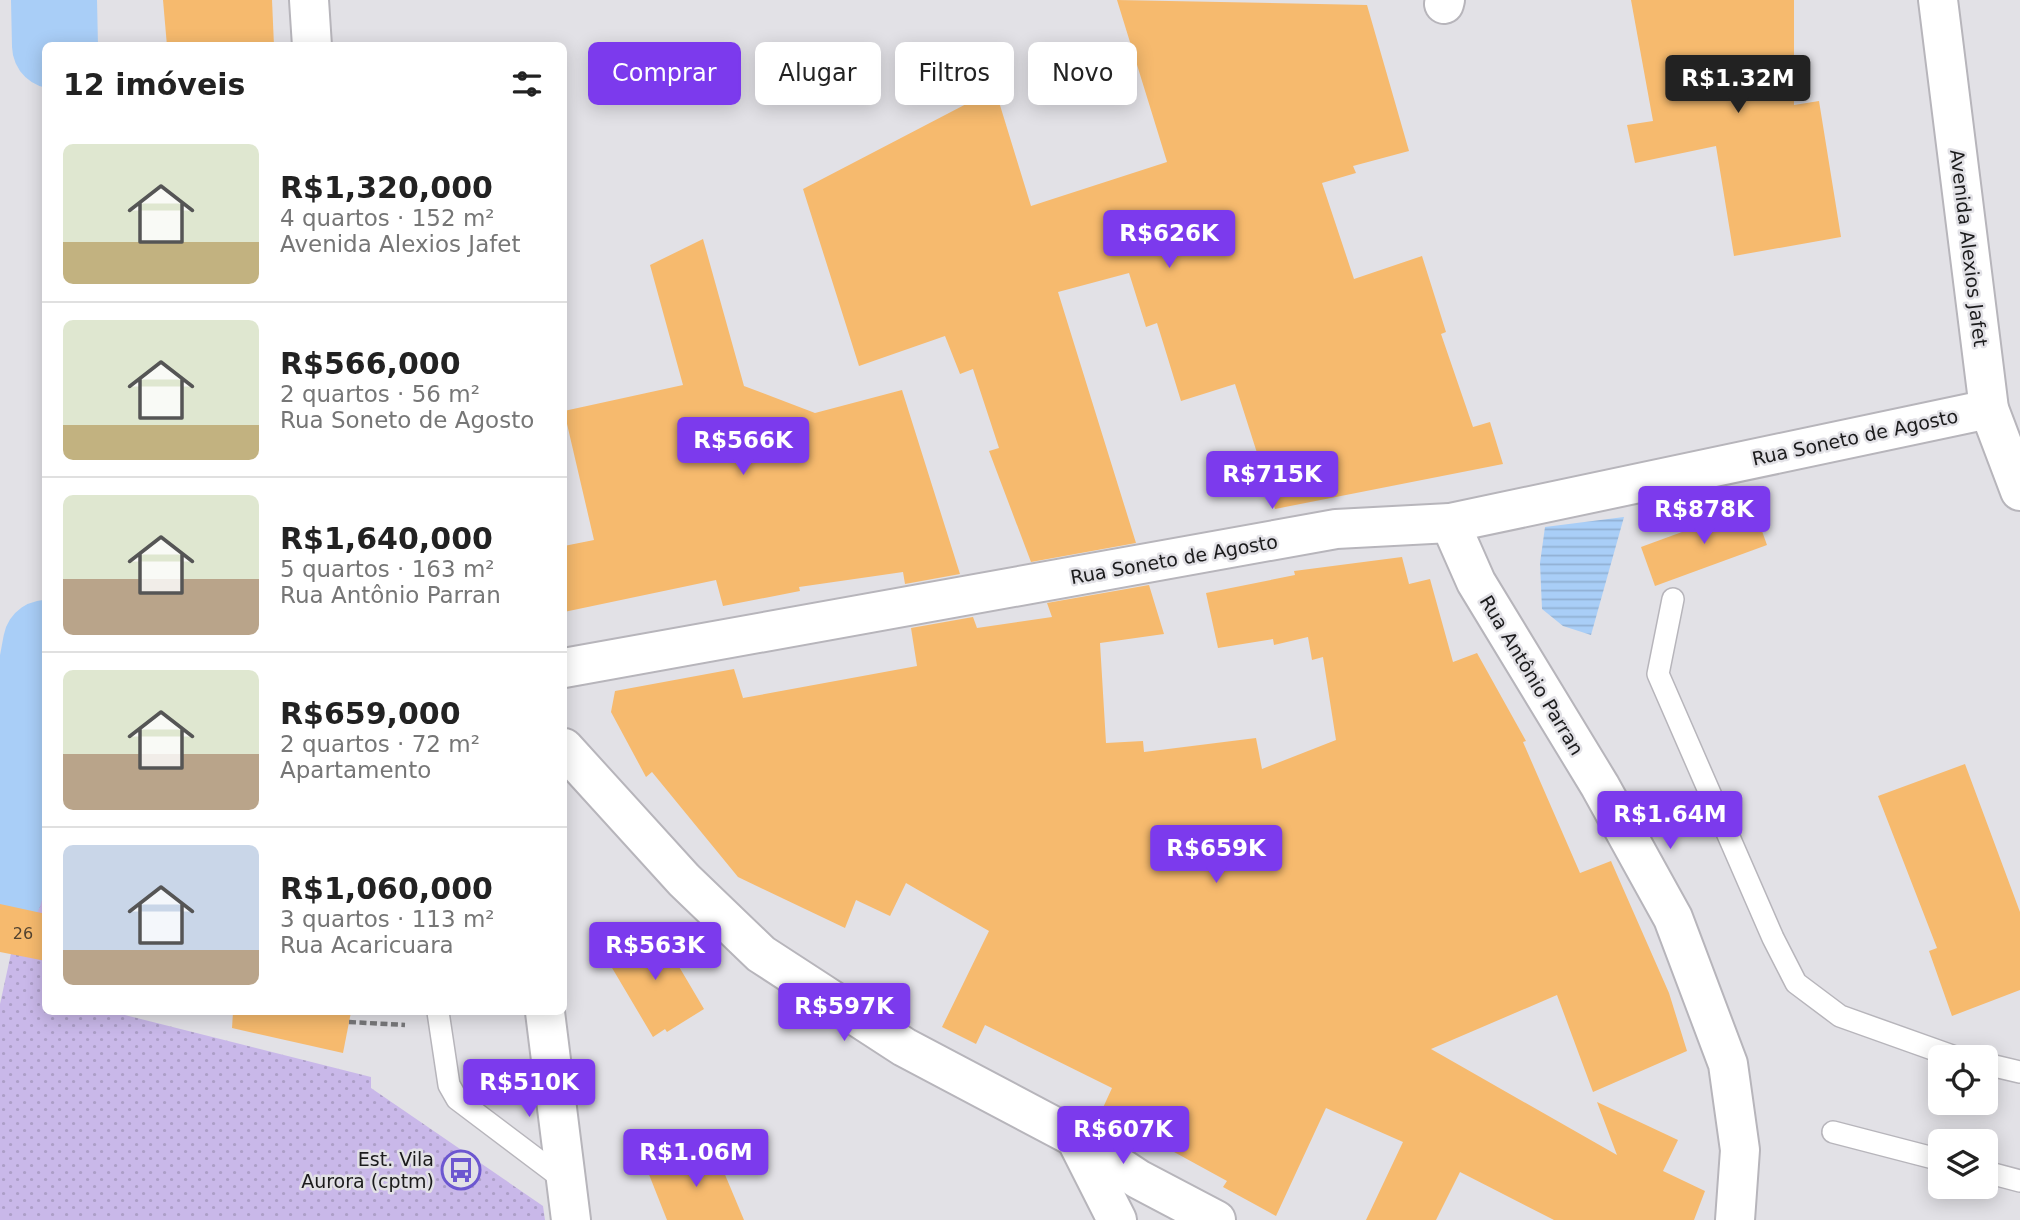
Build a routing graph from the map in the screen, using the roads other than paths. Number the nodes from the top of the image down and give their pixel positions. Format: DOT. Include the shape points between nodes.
graph roads {
  1 [pos="309,0"];
  2 [pos="1938,0"];
  3 [pos="312,42"];
  4 [pos="1989,409"];
  5 [pos="2020,491"];
  6 [pos="1450,523"];
  7 [pos="1673,599"];
  8 [pos="567,667"];
  9 [pos="567,751"];
  10 [pos="545,1015"];
  11 [pos="439,1018"];
  12 [pos="1928,1047"];
  13 [pos="1998,1067"];
  14 [pos="2020,1072"];
  15 [pos="1833,1132"];
  16 [pos="1076,1138"];
  17 [pos="1928,1157"];
  18 [pos="1998,1175"];
  19 [pos="2020,1181"];
  20 [pos="567,1182"];
  21 [pos="572,1220"];
  22 [pos="1117,1220"];
  23 [pos="1216,1220"];
  24 [pos="1735,1220"];
  1 -- 3 [label="street"];
  2 -- 4 [label="street, Avenida Alexios Jafet"];
  4 -- 5 [label="street, Avenida Alexios Jafet"];
  4 -- 6 [label="street, Rua Soneto de Agosto"];
  6 -- 8 [label="street, Rua Soneto de Agosto" via="1336,528"];
  6 -- 24 [label="street, Rua Antônio Parran" via="1475,582 1600,786 1673,918 1728,1064 1740,1150"];
  7 -- 12 [label="lane" via="1658,674 1796,983 1840,1016"];
  9 -- 16 [label="street" via="684,880 761,954 904,1047"];
  10 -- 20 [label="street"];
  11 -- 20 [label="lane" via="449,1085 457,1099"];
  13 -- 14 [label="lane"];
  15 -- 17 [label="lane"];
  16 -- 22 [label="street"];
  16 -- 23 [label="street" via="1139,1179"];
  18 -- 19 [label="lane"];
  20 -- 21 [label="street"];
}
